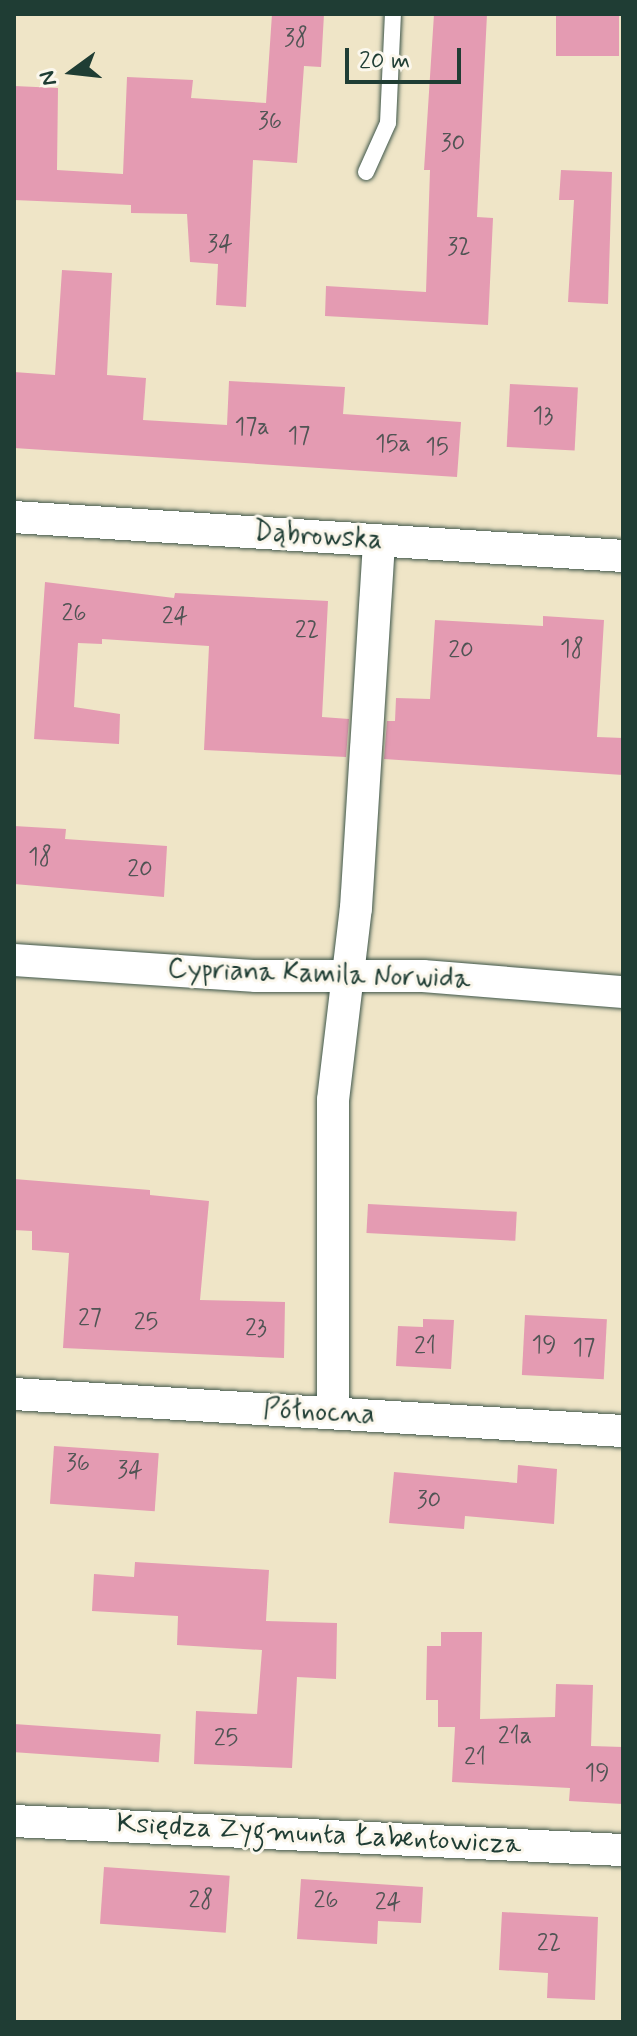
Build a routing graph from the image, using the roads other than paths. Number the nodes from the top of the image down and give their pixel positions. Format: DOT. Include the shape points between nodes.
graph roads {
  1 [pos="393,14"];
  2 [pos="366,172"];
  3 [pos="14,517"];
  4 [pos="379,541"];
  5 [pos="623,556"];
  6 [pos="14,960"];
  7 [pos="345,977"];
  8 [pos="623,992"];
  9 [pos="14,1394"];
  10 [pos="333,1413"];
  11 [pos="623,1431"];
  12 [pos="14,1821"];
  13 [pos="623,1850"];
  1 -- 2 [label="lane" via="388,123"];
  3 -- 4 [label="street, Dąbrowska"];
  4 -- 5 [label="street, Dąbrowska"];
  4 -- 7 [label="street" via="356,908"];
  6 -- 7 [label="street, Cypriana Kamila Norwida"];
  7 -- 8 [label="street, Cypriana Kamila Norwida" via="423,976"];
  7 -- 10 [label="street" via="333,1100"];
  9 -- 10 [label="street, Północna"];
  10 -- 11 [label="street, Północna"];
  12 -- 13 [label="street, Księdza Zygmunta Łabentowicza"];
}
